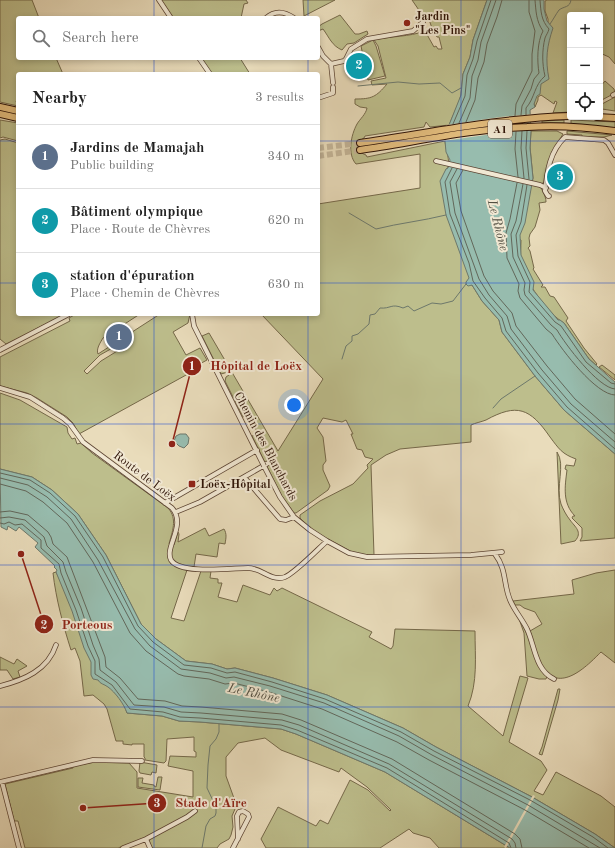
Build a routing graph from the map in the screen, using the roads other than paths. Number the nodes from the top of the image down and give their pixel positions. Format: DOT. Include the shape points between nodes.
graph roads {
  1 [pos="159,0"];
  2 [pos="170,16"];
  3 [pos="269,16"];
  4 [pos="291,16"];
  5 [pos="423,22"];
  6 [pos="320,51"];
  7 [pos="200,60"];
  8 [pos="331,64"];
  9 [pos="209,72"];
  10 [pos="320,97"];
  11 [pos="0,107"];
  12 [pos="16,111"];
  13 [pos="0,114"];
  14 [pos="567,116"];
  15 [pos="603,117"];
  16 [pos="16,118"];
  17 [pos="615,118"];
  18 [pos="615,131"];
  19 [pos="615,155"];
  20 [pos="436,161"];
  21 [pos="546,188"];
  22 [pos="549,196"];
  23 [pos="65,316"];
  24 [pos="192,316"];
  25 [pos="0,350"];
  26 [pos="0,388"];
  27 [pos="256,450"];
  28 [pos="270,462"];
  29 [pos="244,477"];
  30 [pos="166,503"];
  31 [pos="176,512"];
  32 [pos="294,517"];
  33 [pos="327,541"];
  34 [pos="502,552"];
  35 [pos="495,554"];
  36 [pos="56,645"];
  37 [pos="554,679"];
  38 [pos="0,686"];
  39 [pos="142,761"];
  40 [pos="1,782"];
  41 [pos="195,811"];
  42 [pos="238,838"];
  43 [pos="146,839"];
  44 [pos="19,848"];
  45 [pos="123,848"];
  46 [pos="150,848"];
  47 [pos="233,848"];
  1 -- 2 [label="street"];
  3 -- 4 [label="street" via="278,12"];
  5 -- 8 [label="street" via="413,30 367,39 351,49 344,61"];
  6 -- 8 [label="street"];
  7 -- 9 [label="street"];
  8 -- 10 [label="street" via="333,93"];
  11 -- 12 [label="highway"];
  13 -- 16 [label="highway"];
  14 -- 18 [label="highway, A1" via="516,119 430,132 360,147 531,126"];
  15 -- 17 [label="highway"];
  19 -- 21 [label="street" via="604,140 565,137 552,154"];
  20 -- 21 [label="street"];
  21 -- 22 [label="street"];
  23 -- 25 [label="street"];
  24 -- 27 [label="street, Chemin des Blanchards" via="194,326"];
  26 -- 30 [label="street, Route de Loëx" via="30,397 63,418 83,442"];
  27 -- 30 [label="street"];
  27 -- 32 [label="street, Chemin des Blanchards" via="280,497"];
  28 -- 29 [label="street"];
  29 -- 31 [label="street" via="194,505"];
  29 -- 32 [label="street" via="280,518 286,520"];
  30 -- 31 [label="street, Route de Loëx"];
  31 -- 33 [label="street, Route de Loëx" via="176,530 170,555 174,564 185,568 251,568 269,577 284,577"];
  32 -- 33 [label="street, Chemin des Blanchards"];
  33 -- 35 [label="street, Chemin des Blanchards" via="349,553 366,557"];
  34 -- 35 [label="street, Chemin des Blanchards"];
  35 -- 37 [label="street" via="502,564 509,599 527,630 540,666"];
  36 -- 38 [label="street" via="51,656 35,672 21,680"];
  39 -- 40 [label="street" via="93,760"];
  40 -- 44 [label="street"];
  41 -- 43 [label="street"];
  42 -- 42 [label="street" via="237,814 243,811 249,817"];
  42 -- 47 [label="street"];
  43 -- 45 [label="street"];
  43 -- 46 [label="street"];
}
